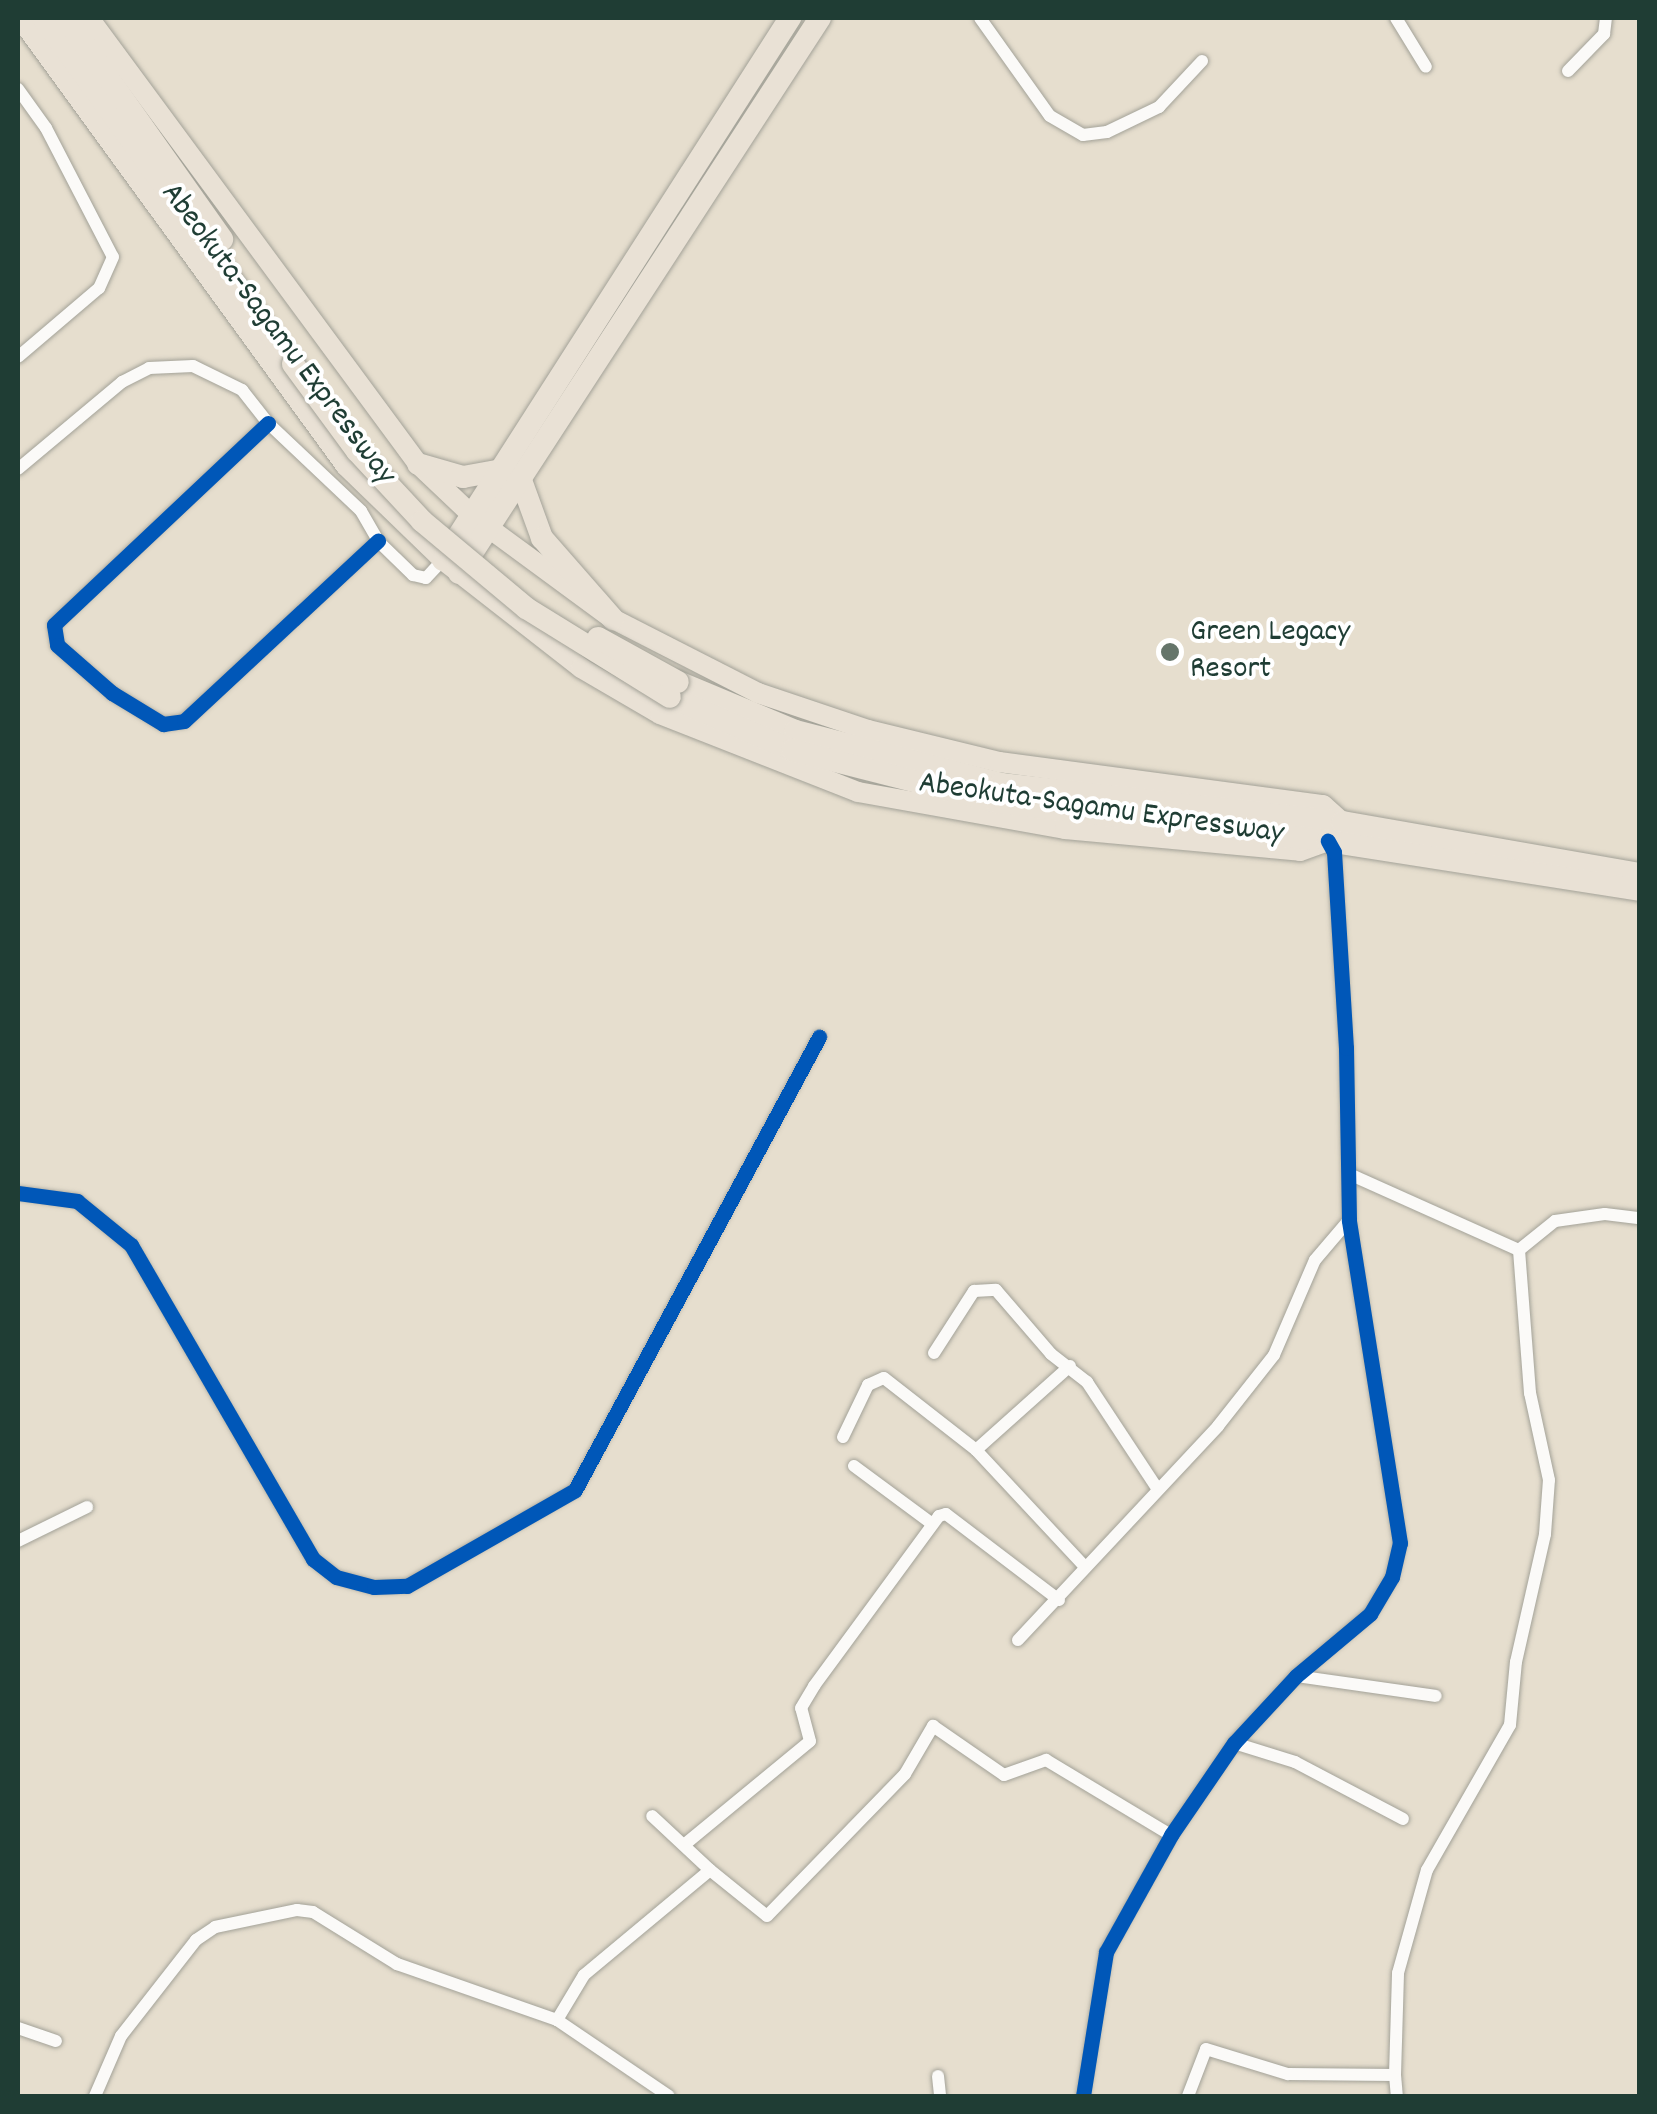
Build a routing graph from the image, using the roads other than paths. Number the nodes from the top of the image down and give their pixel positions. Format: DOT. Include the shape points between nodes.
graph roads {
  1 [pos="20,18"];
  2 [pos="43,18"];
  3 [pos="66,18"];
  4 [pos="89,18"];
  5 [pos="790,18"];
  6 [pos="820,18"];
  7 [pos="980,18"];
  8 [pos="1396,18"];
  9 [pos="1606,18"];
  10 [pos="1202,61"];
  11 [pos="1426,67"];
  12 [pos="1568,72"];
  13 [pos="18,89"];
  14 [pos="18,355"];
  15 [pos="298,360"];
  16 [pos="268,423"];
  17 [pos="418,464"];
  18 [pos="18,469"];
  19 [pos="514,476"];
  20 [pos="482,523"];
  21 [pos="378,541"];
  22 [pos="451,566"];
  23 [pos="613,619"];
  24 [pos="1335,832"];
  25 [pos="1640,874"];
  26 [pos="1640,890"];
  27 [pos="819,1037"];
  28 [pos="1349,1174"];
  29 [pos="18,1193"];
  30 [pos="1640,1218"];
  31 [pos="1349,1220"];
  32 [pos="1518,1250"];
  33 [pos="934,1353"];
  34 [pos="1070,1366"];
  35 [pos="843,1437"];
  36 [pos="976,1450"];
  37 [pos="854,1466"];
  38 [pos="1158,1488"];
  39 [pos="86,1507"];
  40 [pos="931,1522"];
  41 [pos="18,1542"];
  42 [pos="1085,1567"];
  43 [pos="1059,1600"];
  44 [pos="1018,1640"];
  45 [pos="1296,1676"];
  46 [pos="1436,1696"];
  47 [pos="1234,1742"];
  48 [pos="652,1816"];
  49 [pos="1403,1819"];
  50 [pos="1171,1834"];
  51 [pos="684,1845"];
  52 [pos="710,1870"];
  53 [pos="557,2020"];
  54 [pos="18,2028"];
  55 [pos="56,2041"];
  56 [pos="1395,2075"];
  57 [pos="938,2076"];
  58 [pos="95,2096"];
  59 [pos="668,2096"];
  60 [pos="940,2096"];
  61 [pos="1083,2096"];
  62 [pos="1188,2096"];
  63 [pos="1397,2096"];
  1 -- 22 [label="main road" via="334,451"];
  2 -- 15 [label="highway, Abeokuta-Sagamu Expressway"];
  3 -- 15 [label="highway, Abeokuta-Sagamu Expressway"];
  4 -- 17 [label="main road"];
  5 -- 19 [label="highway"];
  6 -- 19 [label="highway"];
  7 -- 10 [label="street" via="1050,116 1083,134 1107,132 1159,107"];
  8 -- 11 [label="street"];
  9 -- 12 [label="street" via="1604,34"];
  13 -- 14 [label="street" via="46,128 112,257 98,288"];
  15 -- 24 [label="highway, Abeokuta-Sagamu Expressway, bridge" via="396,473 501,569 674,689 928,768"];
  16 -- 18 [label="street" via="242,390 216,372 150,368 122,382"];
  16 -- 21 [label="street" via="362,511"];
  16 -- 21 [label="street" via="54,625 57,645 112,693 164,724 184,721"];
  17 -- 19 [label="highway" via="463,477"];
  17 -- 20 [label="main road"];
  19 -- 20 [label="highway"];
  19 -- 23 [label="highway" via="542,538"];
  20 -- 22 [label="highway"];
  20 -- 23 [label="main road"];
  21 -- 22 [label="street" via="413,575 426,578"];
  22 -- 24 [label="main road" via="581,668 660,714 858,792 1065,829 1300,851"];
  23 -- 24 [label="main road" via="758,693 868,730 999,762 1322,805"];
  24 -- 25 [label="highway, Abeokuta-Sagamu Expressway"];
  24 -- 26 [label="highway, Abeokuta-Sagamu Expressway"];
  24 -- 28 [label="street"];
  27 -- 29 [label="street" via="575,1490 407,1586 374,1587 336,1577 313,1559 131,1245 77,1201"];
  28 -- 31 [label="street"];
  28 -- 32 [label="street"];
  30 -- 32 [label="street" via="1605,1214 1554,1221"];
  31 -- 38 [label="street" via="1315,1260 1274,1355"];
  31 -- 45 [label="street" via="1400,1543 1392,1577 1370,1614"];
  32 -- 56 [label="street" via="1530,1393 1549,1480 1545,1534 1516,1662 1510,1725 1426,1870 1398,1973"];
  33 -- 34 [label="street" via="974,1291 986,1287"];
  34 -- 36 [label="street"];
  34 -- 38 [label="street"];
  35 -- 36 [label="street" via="868,1386 884,1378"];
  36 -- 42 [label="street"];
  37 -- 40 [label="street"];
  38 -- 42 [label="street"];
  39 -- 41 [label="street"];
  40 -- 43 [label="street" via="946,1514"];
  40 -- 51 [label="street" via="801,1708 810,1741"];
  42 -- 43 [label="street"];
  43 -- 44 [label="street"];
  45 -- 46 [label="street"];
  45 -- 47 [label="street"];
  47 -- 49 [label="street" via="1295,1762"];
  47 -- 50 [label="street"];
  48 -- 51 [label="street"];
  50 -- 52 [label="street" via="1046,1760 1004,1775 933,1726 905,1774 767,1916"];
  50 -- 61 [label="street" via="1106,1952"];
  51 -- 52 [label="street"];
  52 -- 53 [label="street" via="584,1975"];
  53 -- 58 [label="street" via="398,1964 313,1912 275,1912 215,1927 170,1966 120,2036"];
  53 -- 59 [label="street"];
  54 -- 55 [label="street"];
  56 -- 62 [label="street" via="1288,2074 1206,2049"];
  56 -- 63 [label="street"];
  57 -- 60 [label="street"];
}
